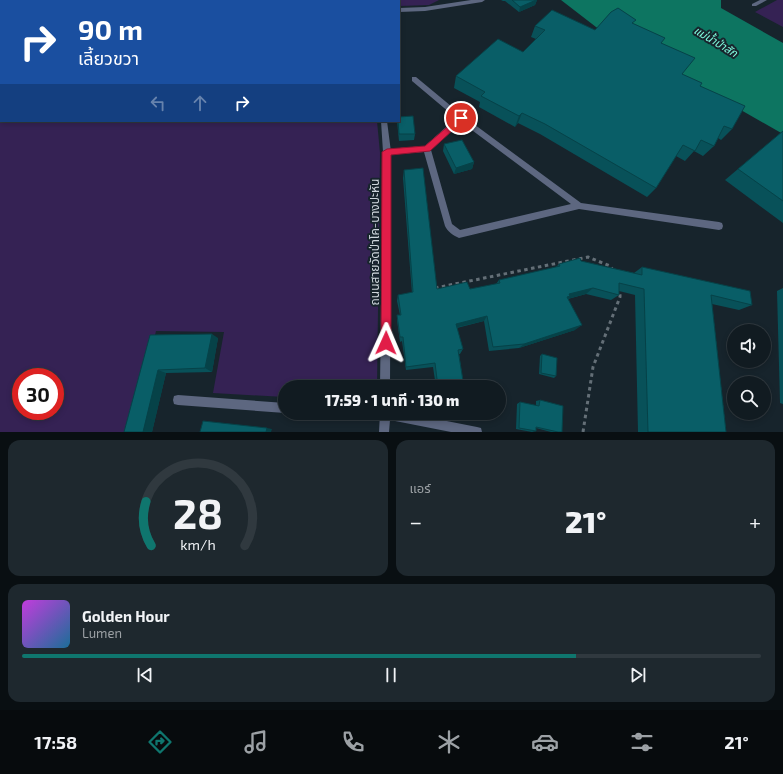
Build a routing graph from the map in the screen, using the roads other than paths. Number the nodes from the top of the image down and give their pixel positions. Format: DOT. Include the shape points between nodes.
graph roads {
  1 [pos="482,0"];
  2 [pos="764,0"];
  3 [pos="754,5"];
  4 [pos="400,10"];
  5 [pos="414,79"];
  6 [pos="461,118"];
  7 [pos="384,122"];
  8 [pos="427,149"];
  9 [pos="387,152"];
  10 [pos="579,206"];
  11 [pos="719,226"];
  12 [pos="385,380"];
  13 [pos="178,400"];
  14 [pos="278,407"];
  15 [pos="385,420"];
  16 [pos="416,420"];
  17 [pos="384,432"];
  18 [pos="477,432"];
  1 -- 4 [label="street" via="425,9"];
  2 -- 3 [label="street"];
  5 -- 6 [label="street"];
  6 -- 8 [label="street"];
  6 -- 10 [label="street"];
  7 -- 9 [label="street, ถนนสายวัดป่าโค-บางปะหัน"];
  8 -- 9 [label="street"];
  8 -- 10 [label="street" via="449,226 459,234"];
  9 -- 12 [label="street, ถนนสายวัดป่าโค-บางปะหัน"];
  10 -- 11 [label="street"];
  13 -- 14 [label="street"];
  15 -- 17 [label="street"];
  16 -- 18 [label="street"];
}
